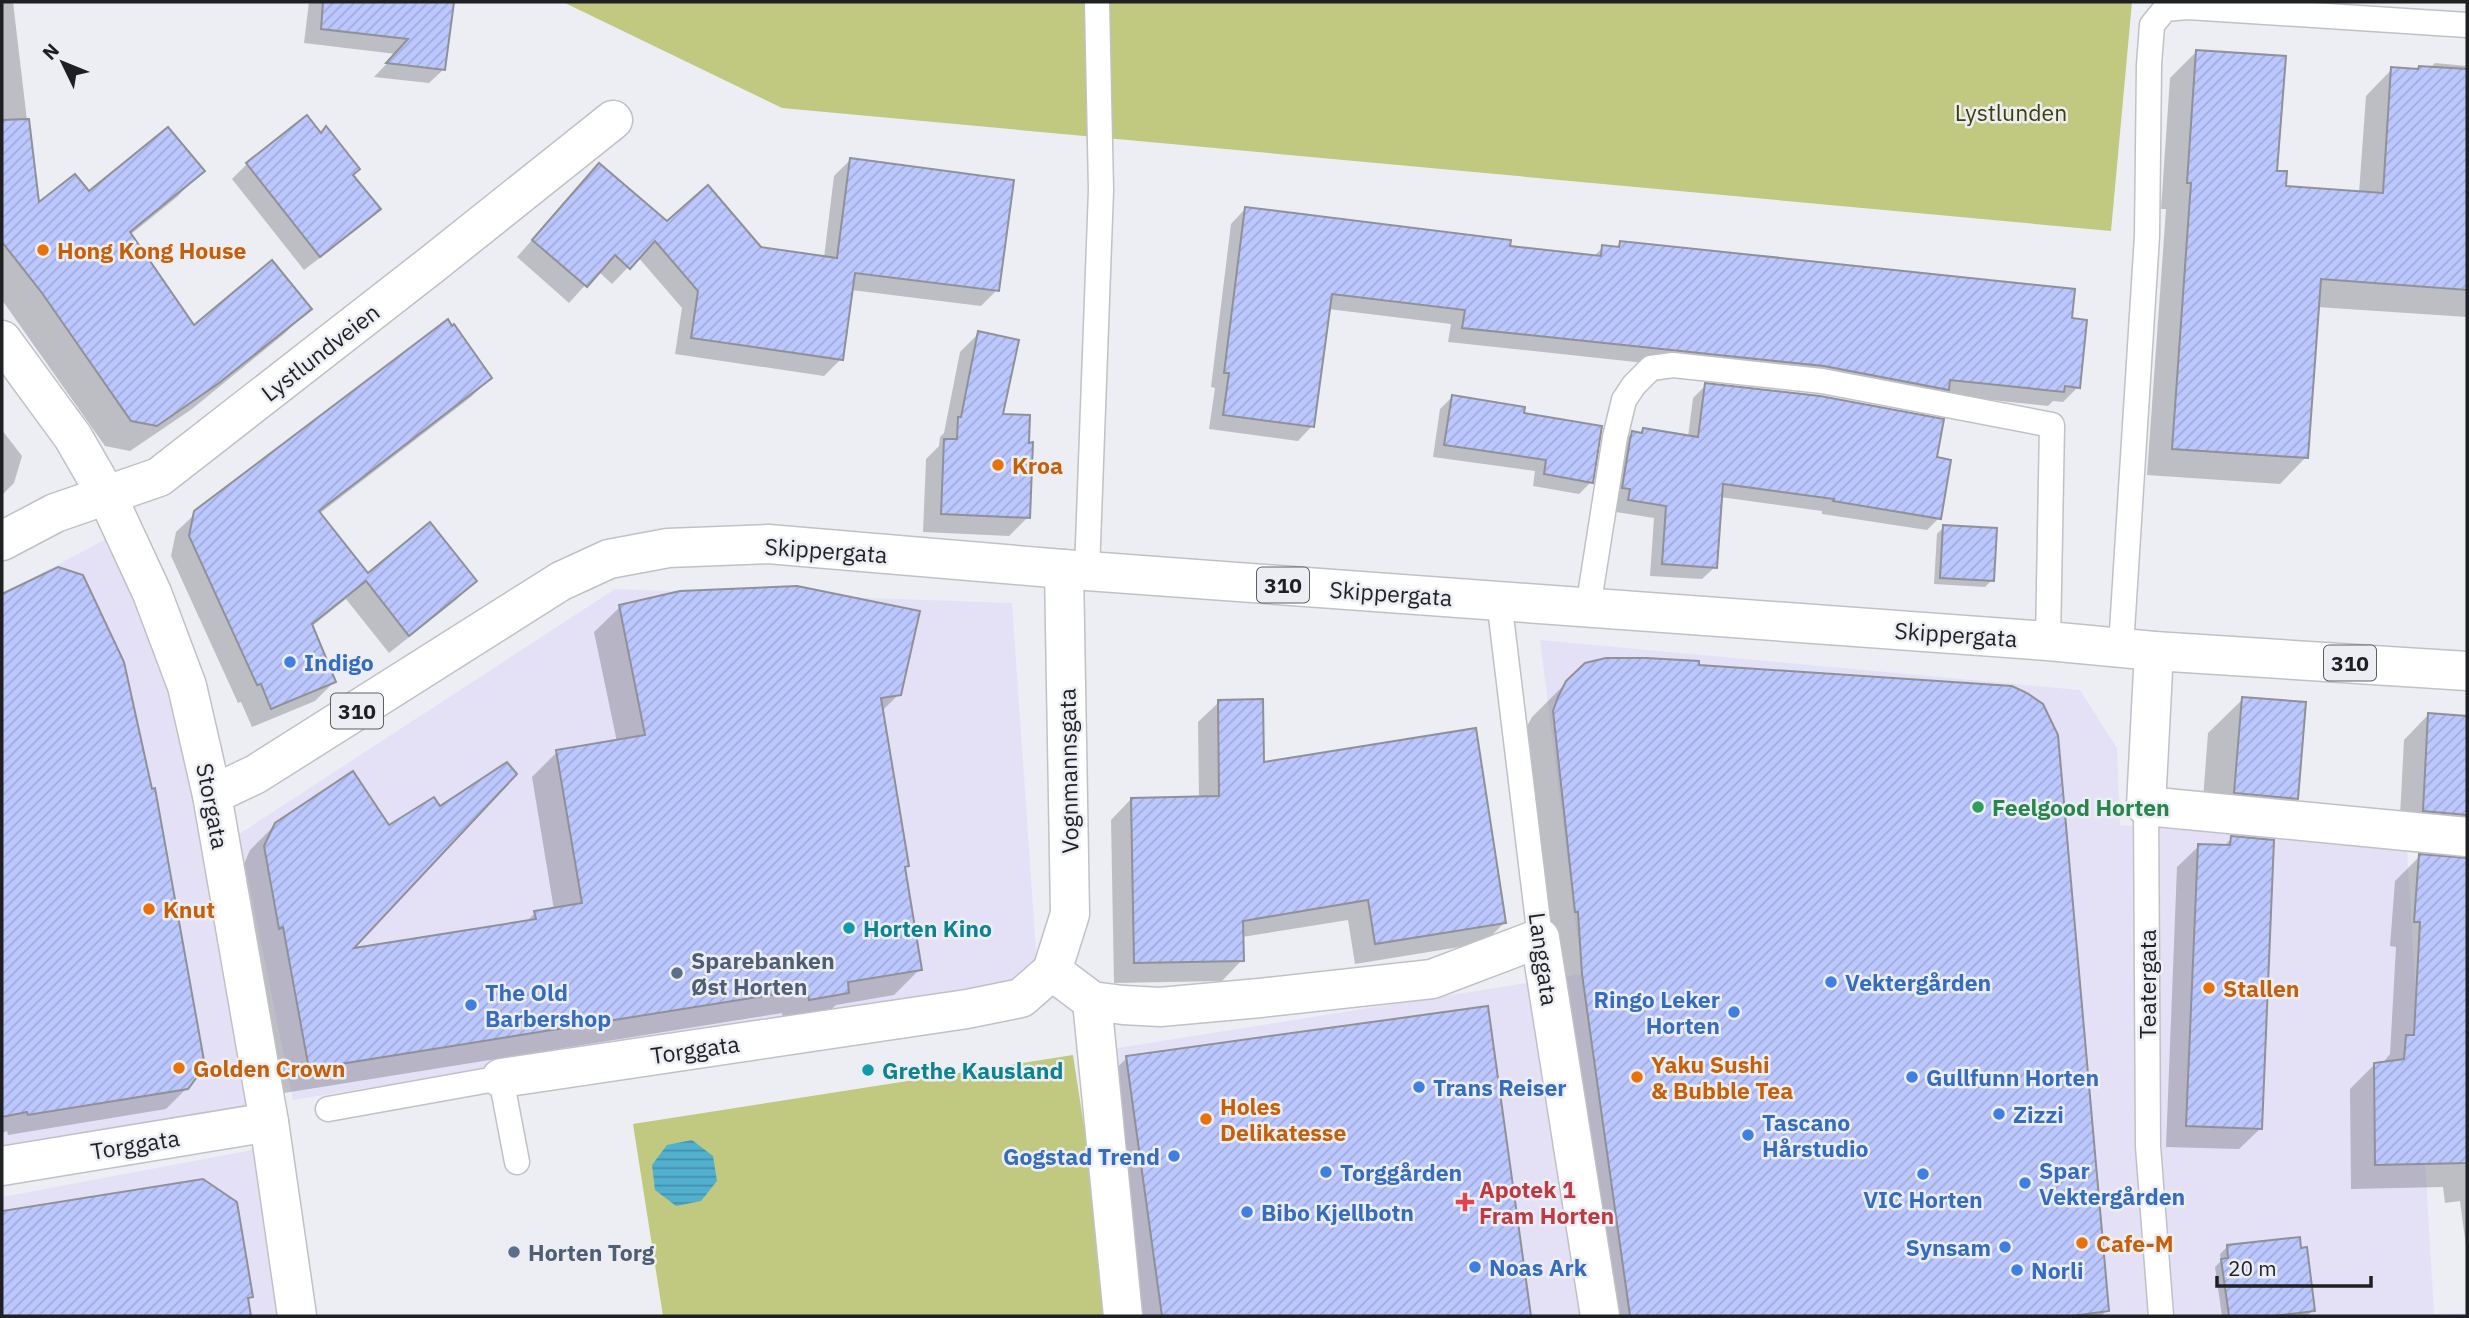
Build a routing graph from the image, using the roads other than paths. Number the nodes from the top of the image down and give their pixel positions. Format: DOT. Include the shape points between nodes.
graph roads {
  1 [pos="1097,2"];
  2 [pos="2467,25"];
  3 [pos="613,120"];
  4 [pos="2,340"];
  5 [pos="107,496"];
  6 [pos="2,541"];
  7 [pos="1076,570"];
  8 [pos="1499,600"];
  9 [pos="1588,608"];
  10 [pos="2048,641"];
  11 [pos="2138,649"];
  12 [pos="2467,671"];
  13 [pos="212,795"];
  14 [pos="2146,806"];
  15 [pos="2467,837"];
  16 [pos="1540,938"];
  17 [pos="1052,971"];
  18 [pos="1092,1001"];
  19 [pos="502,1078"];
  20 [pos="328,1109"];
  21 [pos="269,1122"];
  22 [pos="517,1162"];
  23 [pos="2,1166"];
  24 [pos="297,1316"];
  25 [pos="1123,1316"];
  26 [pos="1600,1316"];
  27 [pos="2161,1316"];
  1 -- 7 [label="lane" via="1101,190"];
  2 -- 11 [label="lane" via="2188,7 2165,9 2152,25"];
  3 -- 5 [label="main road, Lystlundveien" via="159,477"];
  4 -- 5 [label="main road, Storgata" via="73,437"];
  5 -- 6 [label="main road, Lystlundveien" via="55,513"];
  5 -- 13 [label="main road, Storgata" via="152,593 187,686"];
  7 -- 8 [label="main road, Skippergata / 310"];
  7 -- 13 [label="main road, Skippergata / 310" via="768,544 668,548 609,559 561,581 256,774"];
  7 -- 17 [label="main road, Vognmannsgata" via="1070,914"];
  8 -- 9 [label="main road, Skippergata / 310"];
  8 -- 16 [label="lane, Langgata"];
  9 -- 10 [label="main road, Skippergata / 310"];
  9 -- 10 [label="lane" via="1624,400 1651,369 1673,365 1822,381 2052,425"];
  10 -- 11 [label="main road, Skippergata / 310"];
  11 -- 12 [label="main road, Skippergata / 310"];
  11 -- 14 [label="main road, Teatergata"];
  13 -- 21 [label="main road, Storgata"];
  14 -- 15 [label="main road"];
  14 -- 27 [label="lane, Teatergata" via="2148,1146"];
  16 -- 18 [label="main road" via="1432,979 1160,1007"];
  16 -- 26 [label="main road, Langgata"];
  17 -- 18 [label="main road"];
  17 -- 19 [label="main road, Torggata" via="1021,998 967,1009"];
  18 -- 25 [label="main road"];
  19 -- 20 [label="lane, Torggata"];
  19 -- 22 [label="lane"];
  21 -- 23 [label="main road, Torggata"];
  21 -- 24 [label="main road, Storgata"];
}
